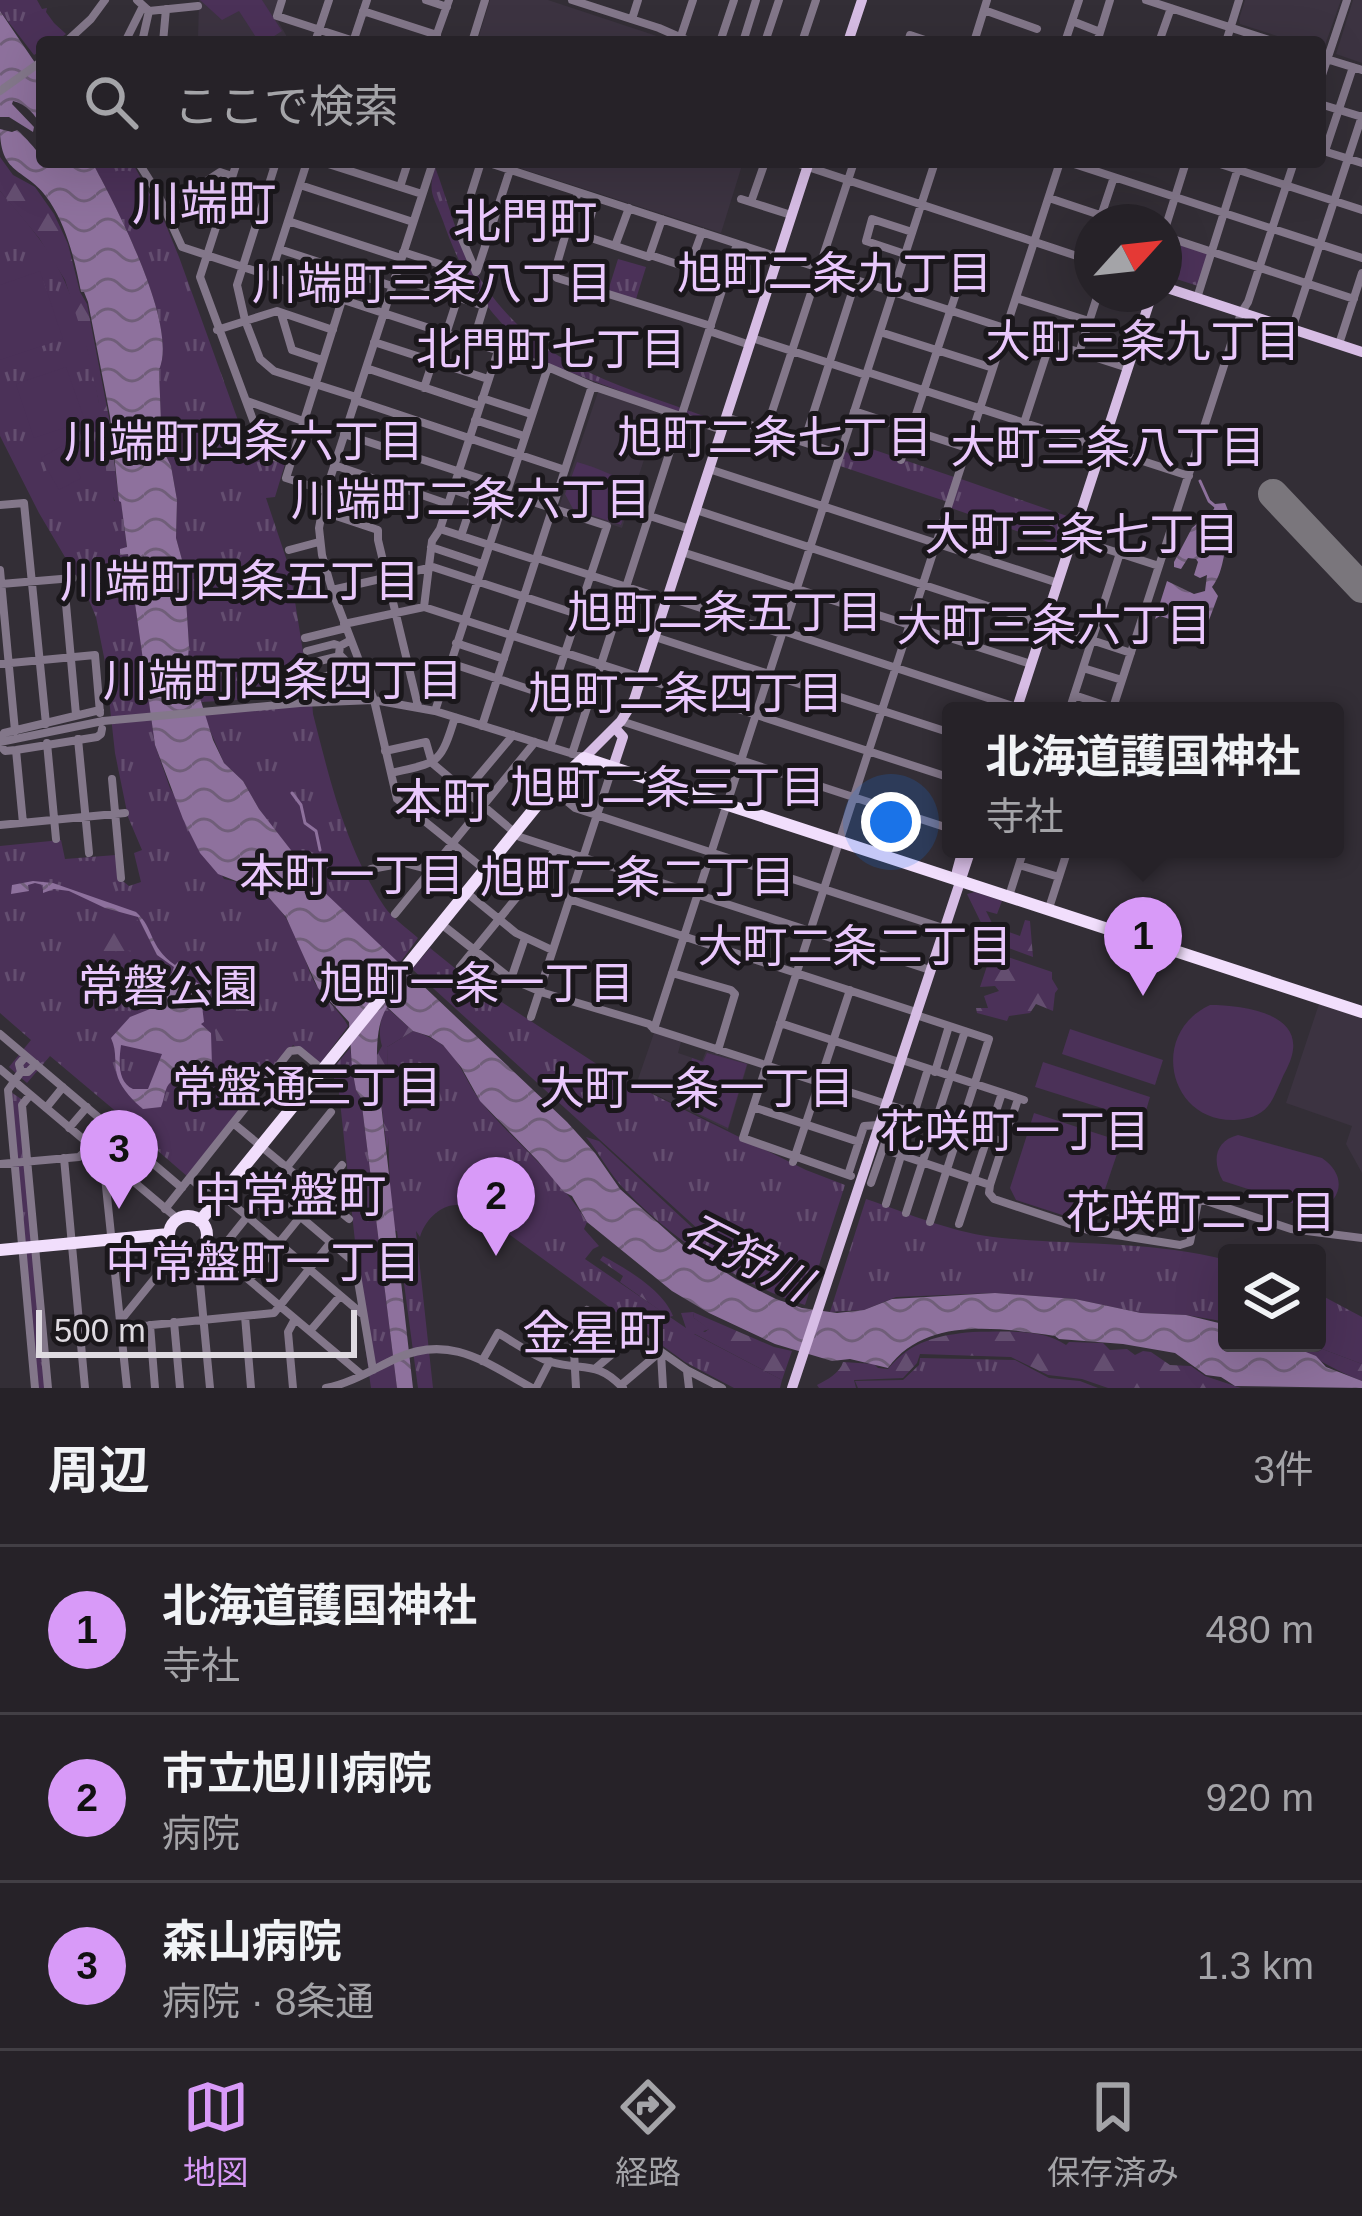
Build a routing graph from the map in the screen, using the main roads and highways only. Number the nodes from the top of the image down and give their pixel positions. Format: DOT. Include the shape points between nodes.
graph roads {
  1 [pos="862,0"];
  2 [pos="850,36"];
  3 [pos="807,168"];
  4 [pos="1182,291"];
  5 [pos="1144,312"];
  6 [pos="1362,348"];
  7 [pos="1018,702"];
  8 [pos="618,724"];
  9 [pos="578,756"];
  10 [pos="613,767"];
  11 [pos="963,858"];
  12 [pos="959,880"];
  13 [pos="1362,1012"];
  14 [pos="200,1220"];
  15 [pos="169,1234"];
  16 [pos="0,1250"];
  17 [pos="792,1388"];
  1 -- 2 [label="main road"];
  3 -- 8 [label="main road" via="634,700"];
  4 -- 6 [label="main road"];
  5 -- 7 [label="main road"];
  8 -- 9 [label="main road"];
  8 -- 10 [label="main road" via="623,737"];
  9 -- 10 [label="highway"];
  9 -- 14 [label="highway"];
  10 -- 12 [label="highway"];
  11 -- 12 [label="main road"];
  12 -- 13 [label="highway"];
  12 -- 17 [label="main road"];
  14 -- 15 [label="highway" via="178,1219"];
  14 -- 15 [label="highway" via="207,1232 188,1255"];
  15 -- 16 [label="highway"];
}
